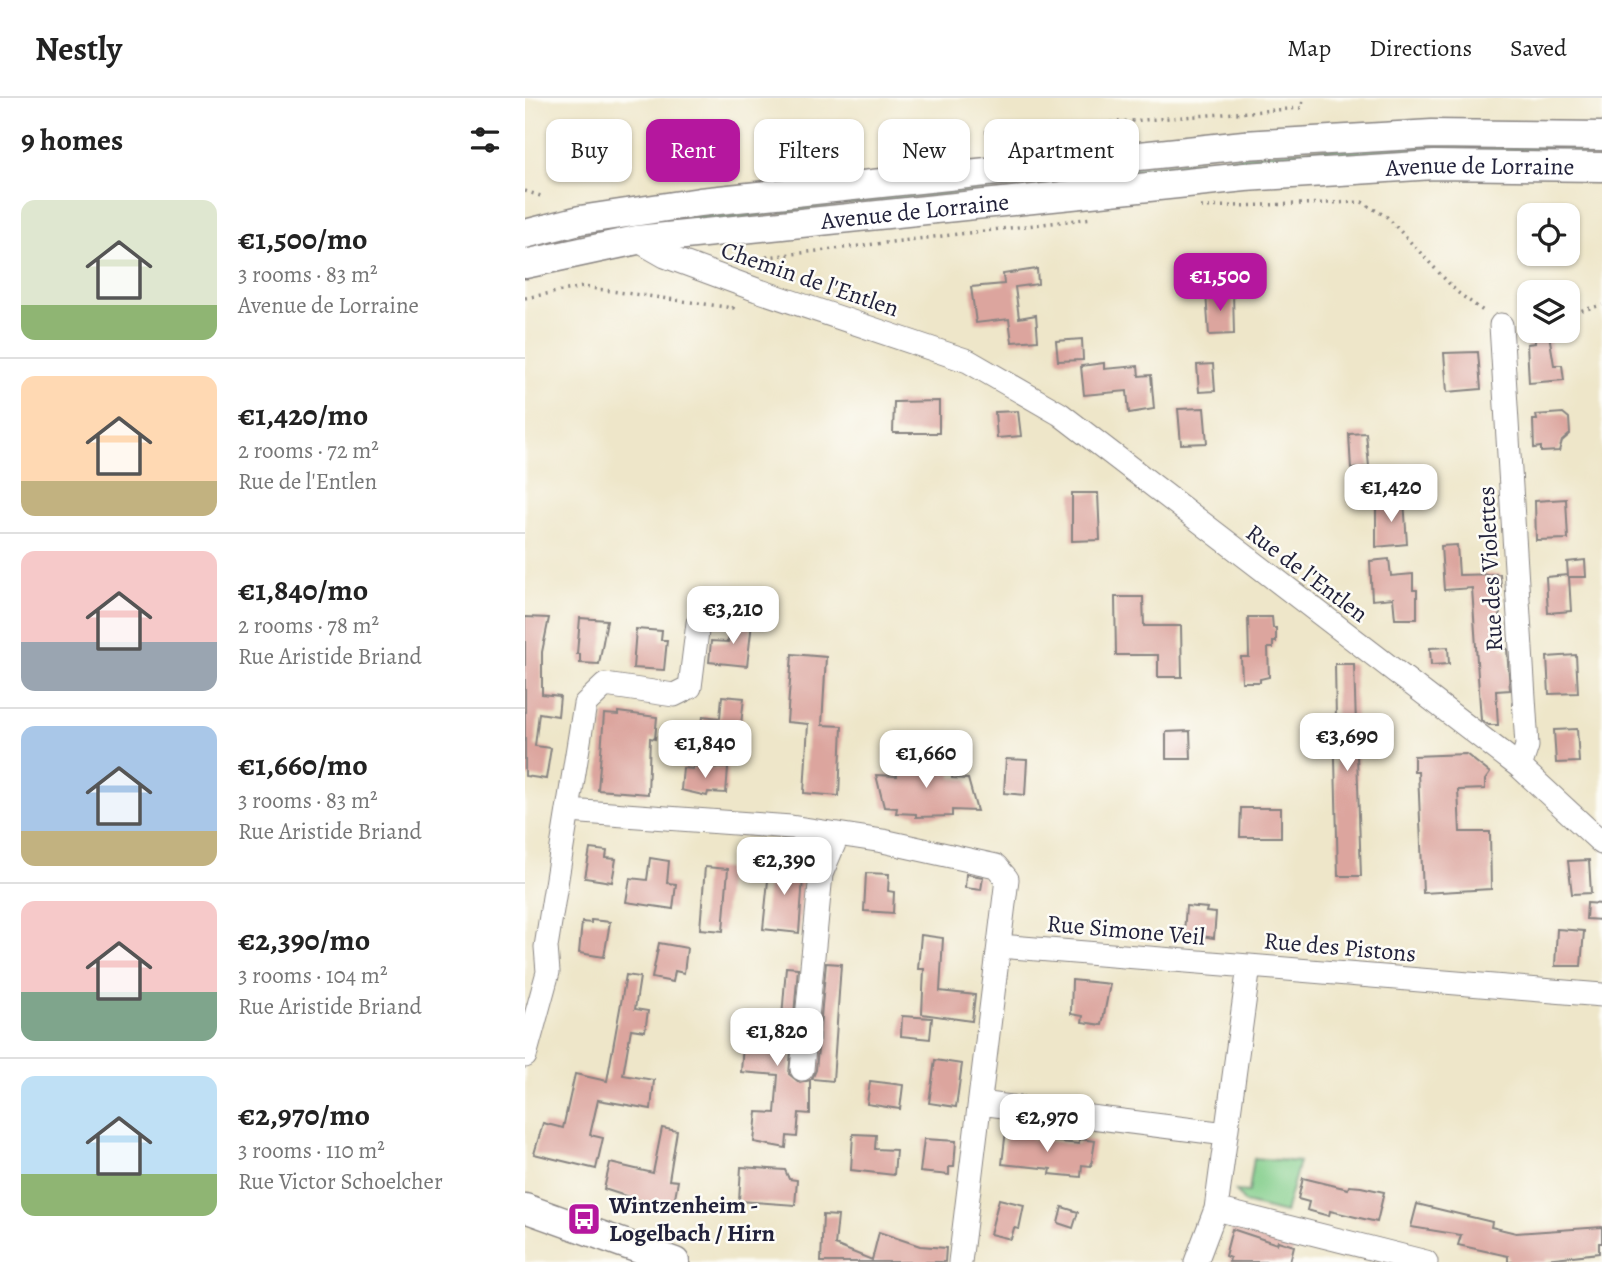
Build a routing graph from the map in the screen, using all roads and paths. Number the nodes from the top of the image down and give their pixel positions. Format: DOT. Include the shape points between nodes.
graph roads {
  1 [pos="1303,98"];
  2 [pos="1139,120"];
  3 [pos="1602,136"];
  4 [pos="1602,167"];
  5 [pos="525,191"];
  6 [pos="544,197"];
  7 [pos="1197,207"];
  8 [pos="1100,217"];
  9 [pos="525,234"];
  10 [pos="637,240"];
  11 [pos="525,264"];
  12 [pos="746,286"];
  13 [pos="525,298"];
  14 [pos="1602,305"];
  15 [pos="1580,311"];
  16 [pos="1517,322"];
  17 [pos="1501,325"];
  18 [pos="968,361"];
  19 [pos="698,623"];
  20 [pos="1520,767"];
  21 [pos="569,811"];
  22 [pos="838,834"];
  23 [pos="1602,843"];
  24 [pos="999,946"];
  25 [pos="1249,966"];
  26 [pos="1602,995"];
  27 [pos="525,1056"];
  28 [pos="802,1069"];
  29 [pos="980,1102"];
  30 [pos="1226,1134"];
  31 [pos="525,1208"];
  32 [pos="1216,1209"];
  33 [pos="675,1262"];
  34 [pos="960,1262"];
  35 [pos="1196,1262"];
  36 [pos="1426,1262"];
  1 -- 2 [label="path" via="1302,108"];
  3 -- 9 [label="main road, Avenue de Lorraine" via="1432,134 1244,145 700,202 580,220"];
  4 -- 10 [label="main road, Avenue de Lorraine" via="1434,165 1245,177"];
  5 -- 6 [label="path"];
  7 -- 17 [label="path" via="1362,202 1387,217 1457,292"];
  8 -- 12 [label="path" via="767,257"];
  10 -- 11 [label="main road, Avenue de Lorraine"];
  10 -- 12 [label="street, Chemin de l'Entlen" via="665,256"];
  12 -- 13 [label="path" via="733,308 583,287"];
  12 -- 18 [label="street, Chemin de l'Entlen"];
  14 -- 15 [label="path"];
  16 -- 17 [label="path"];
  17 -- 20 [label="street, Rue des Violettes" via="1527,746"];
  18 -- 20 [label="street, Rue de l'Entlen" via="1060,414"];
  19 -- 21 [label="street" via="690,687 674,695 605,685 585,704"];
  20 -- 23 [label="street, Rue de l'Entlen"];
  21 -- 22 [label="street"];
  21 -- 27 [label="street" via="546,947 548,972"];
  22 -- 24 [label="street" via="996,866 1007,879"];
  22 -- 28 [label="street" via="821,874"];
  24 -- 25 [label="street, Rue Simone Veil"];
  24 -- 29 [label="street"];
  25 -- 26 [label="street, Rue des Pistons"];
  25 -- 30 [label="street, Rue des Pistons"];
  29 -- 30 [label="street"];
  29 -- 34 [label="street"];
  30 -- 32 [label="street, Rue des Pistons"];
  31 -- 33 [label="main road"];
  32 -- 35 [label="street, Rue des Pistons"];
  32 -- 36 [label="street"];
}
